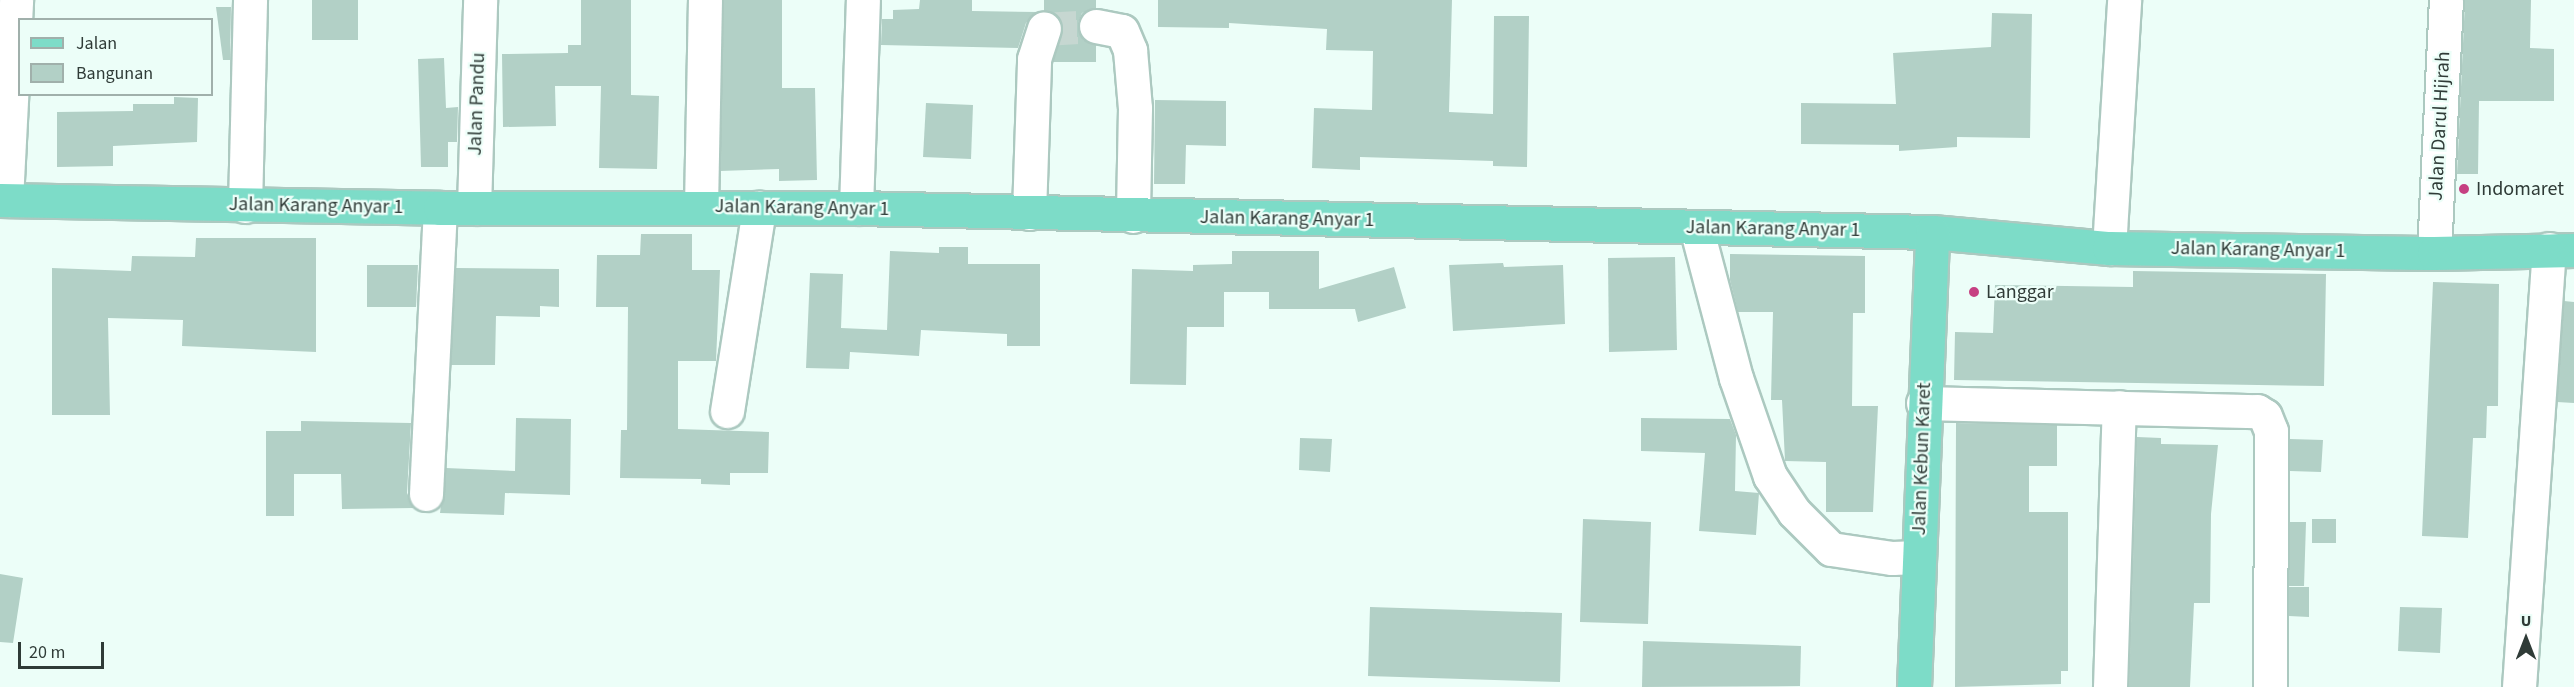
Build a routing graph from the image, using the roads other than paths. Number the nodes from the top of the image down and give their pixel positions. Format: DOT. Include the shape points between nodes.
graph roads {
  1 [pos="16,0"];
  2 [pos="250,0"];
  3 [pos="480,0"];
  4 [pos="705,0"];
  5 [pos="863,0"];
  6 [pos="2124,0"];
  7 [pos="2446,0"];
  8 [pos="1096,26"];
  9 [pos="1044,28"];
  10 [pos="3,200"];
  11 [pos="245,206"];
  12 [pos="702,207"];
  13 [pos="440,208"];
  14 [pos="474,208"];
  15 [pos="759,208"];
  16 [pos="856,208"];
  17 [pos="1029,213"];
  18 [pos="1133,216"];
  19 [pos="1696,227"];
  20 [pos="1932,232"];
  21 [pos="2109,248"];
  22 [pos="2561,249"];
  23 [pos="2434,253"];
  24 [pos="1923,403"];
  25 [pos="2119,407"];
  26 [pos="727,411"];
  27 [pos="426,494"];
  28 [pos="1919,556"];
  29 [pos="1914,687"];
  30 [pos="2110,687"];
  31 [pos="2270,687"];
  32 [pos="2519,687"];
  1 -- 10 [label="street"];
  2 -- 11 [label="street"];
  3 -- 14 [label="street, Jalan Pandu"];
  4 -- 12 [label="street"];
  5 -- 16 [label="street"];
  6 -- 21 [label="street"];
  7 -- 23 [label="street, Jalan Darul Hijrah"];
  8 -- 18 [label="street" via="1122,32 1130,50"];
  9 -- 17 [label="street" via="1034,59"];
  10 -- 11 [label="main road, Jalan Karang Anyar 1"];
  11 -- 13 [label="main road, Jalan Karang Anyar 1"];
  12 -- 14 [label="main road, Jalan Karang Anyar 1"];
  12 -- 15 [label="main road, Jalan Karang Anyar 1"];
  13 -- 14 [label="main road, Jalan Karang Anyar 1"];
  13 -- 27 [label="street"];
  15 -- 16 [label="main road, Jalan Karang Anyar 1"];
  15 -- 26 [label="street"];
  16 -- 17 [label="main road, Jalan Karang Anyar 1"];
  17 -- 18 [label="main road, Jalan Karang Anyar 1"];
  18 -- 19 [label="main road, Jalan Karang Anyar 1"];
  19 -- 20 [label="main road, Jalan Karang Anyar 1"];
  19 -- 28 [label="street" via="1736,378 1770,476 1794,512 1831,549 1892,558"];
  20 -- 21 [label="main road, Jalan Karang Anyar 1"];
  20 -- 24 [label="main road, Jalan Kebun Karet"];
  21 -- 23 [label="main road, Jalan Karang Anyar 1"];
  22 -- 23 [label="main road, Jalan Karang Anyar 1"];
  22 -- 32 [label="street"];
  24 -- 25 [label="street"];
  24 -- 28 [label="main road, Jalan Kebun Karet"];
  25 -- 30 [label="street"];
  25 -- 31 [label="street" via="2257,411 2269,420"];
  28 -- 29 [label="main road, Jalan Kebun Karet"];
}
